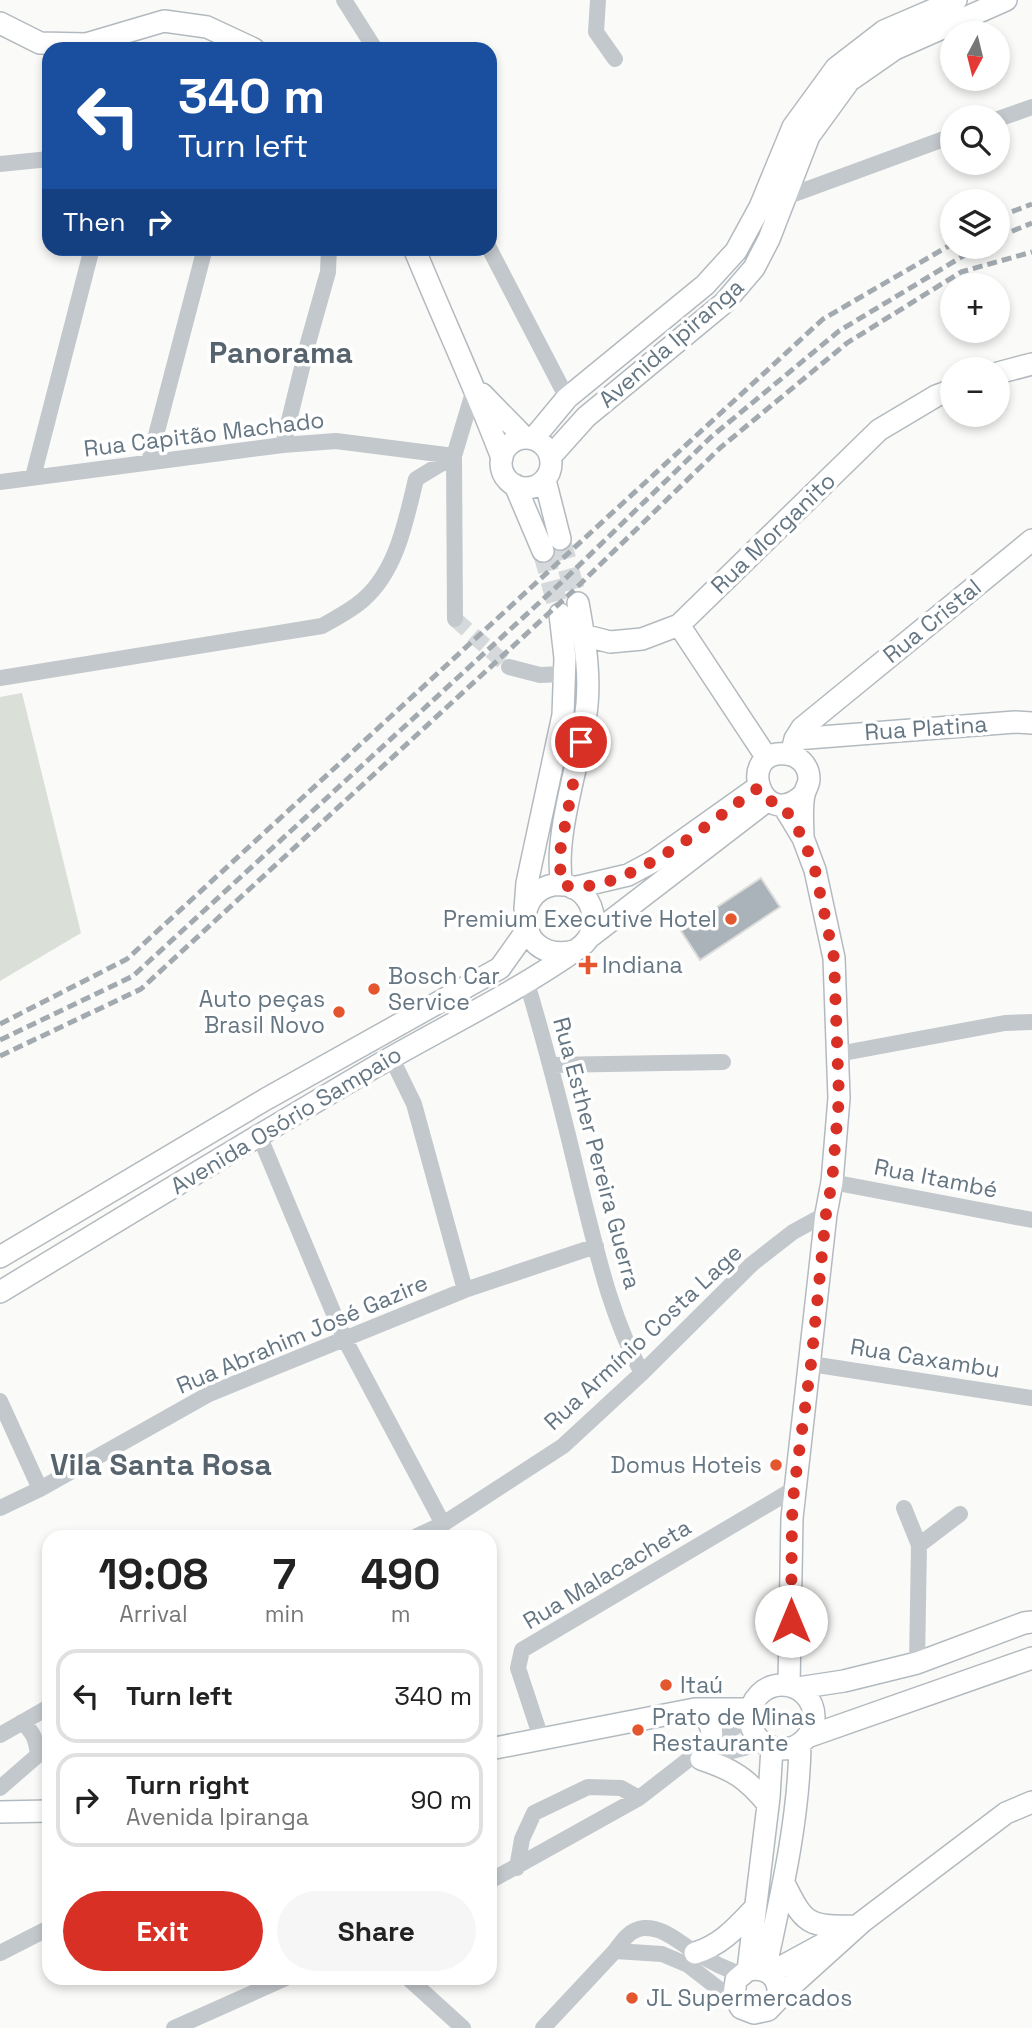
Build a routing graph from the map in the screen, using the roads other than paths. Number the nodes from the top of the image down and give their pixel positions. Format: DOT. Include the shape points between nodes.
graph roads {
  1 [pos="344,0"];
  2 [pos="598,0"];
  3 [pos="956,0"];
  4 [pos="1006,0"];
  5 [pos="0,23"];
  6 [pos="93,42"];
  7 [pos="239,42"];
  8 [pos="371,42"];
  9 [pos="42,43"];
  10 [pos="615,59"];
  11 [pos="1032,107"];
  12 [pos="1010,115"];
  13 [pos="940,140"];
  14 [pos="42,160"];
  15 [pos="0,164"];
  16 [pos="786,197"];
  17 [pos="90,256"];
  18 [pos="203,256"];
  19 [pos="329,256"];
  20 [pos="417,256"];
  21 [pos="493,256"];
  22 [pos="1032,364"];
  23 [pos="1010,370"];
  24 [pos="475,386"];
  25 [pos="940,394"];
  26 [pos="567,398"];
  27 [pos="568,436"];
  28 [pos="529,438"];
  29 [pos="283,445"];
  30 [pos="454,456"];
  31 [pos="551,456"];
  32 [pos="502,458"];
  33 [pos="149,462"];
  34 [pos="33,477"];
  35 [pos="545,480"];
  36 [pos="0,482"];
  37 [pos="515,485"];
  38 [pos="1032,540"];
  39 [pos="455,619"];
  40 [pos="679,625"];
  41 [pos="583,635"];
  42 [pos="509,667"];
  43 [pos="564,674"];
  44 [pos="0,678"];
  45 [pos="833,705"];
  46 [pos="1032,723"];
  47 [pos="821,736"];
  48 [pos="793,747"];
  49 [pos="767,758"];
  50 [pos="808,773"];
  51 [pos="804,794"];
  52 [pos="770,798"];
  53 [pos="803,838"];
  54 [pos="568,886"];
  55 [pos="526,925"];
  56 [pos="591,936"];
  57 [pos="574,951"];
  58 [pos="527,983"];
  59 [pos="1032,1022"];
  60 [pos="838,1054"];
  61 [pos="391,1057"];
  62 [pos="723,1062"];
  63 [pos="551,1065"];
  64 [pos="266,1099"];
  65 [pos="259,1135"];
  66 [pos="832,1182"];
  67 [pos="826,1214"];
  68 [pos="1032,1220"];
  69 [pos="596,1247"];
  70 [pos="0,1257"];
  71 [pos="465,1290"];
  72 [pos="0,1292"];
  73 [pos="344,1338"];
  74 [pos="811,1364"];
  75 [pos="642,1373"];
  76 [pos="1032,1398"];
  77 [pos="0,1401"];
  78 [pos="40,1489"];
  79 [pos="794,1489"];
  80 [pos="0,1508"];
  81 [pos="904,1508"];
  82 [pos="960,1514"];
  83 [pos="443,1524"];
  84 [pos="430,1530"];
  85 [pos="919,1545"];
  86 [pos="1029,1621"];
  87 [pos="1032,1658"];
  88 [pos="917,1663"];
  89 [pos="793,1686"];
  90 [pos="695,1709"];
  91 [pos="42,1711"];
  92 [pos="750,1713"];
  93 [pos="22,1722"];
  94 [pos="0,1735"];
  95 [pos="541,1738"];
  96 [pos="804,1741"];
  97 [pos="768,1745"];
  98 [pos="497,1747"];
  99 [pos="42,1750"];
  100 [pos="38,1755"];
  101 [pos="699,1755"];
  102 [pos="0,1788"];
  103 [pos="639,1798"];
  104 [pos="1032,1802"];
  105 [pos="768,1804"];
  106 [pos="42,1811"];
  107 [pos="6,1812"];
  108 [pos="517,1868"];
  109 [pos="497,1878"];
  110 [pos="784,1883"];
  111 [pos="754,1909"];
  112 [pos="858,1924"];
  113 [pos="42,1932"];
  114 [pos="615,1951"];
  115 [pos="0,1953"];
  116 [pos="695,1953"];
  117 [pos="756,1972"];
  118 [pos="270,1985"];
  119 [pos="416,1985"];
  120 [pos="769,2012"];
  121 [pos="738,2013"];
  122 [pos="174,2028"];
  123 [pos="463,2028"];
  124 [pos="543,2028"];
  1 -- 8 [label="street"];
  2 -- 10 [label="street" via="596,32"];
  3 -- 26 [label="street, Avenida Ipiranga" via="884,32 836,68 793,127 736,251 705,285"];
  4 -- 16 [label="street, Avenida Ipiranga" via="895,49 849,81 809,136"];
  5 -- 9 [label="street"];
  6 -- 7 [label="street" via="164,21 207,27"];
  11 -- 12 [label="street"];
  13 -- 16 [label="street"];
  14 -- 15 [label="street"];
  16 -- 27 [label="street, Avenida Ipiranga" via="754,268 724,303"];
  17 -- 34 [label="street"];
  18 -- 33 [label="street"];
  19 -- 29 [label="street"];
  20 -- 24 [label="street"];
  21 -- 26 [label="street"];
  22 -- 23 [label="street"];
  24 -- 28 [label="street"];
  24 -- 30 [label="street"];
  24 -- 32 [label="street"];
  25 -- 40 [label="street, Rua Morganito" via="879,430"];
  26 -- 27 [label="street"];
  26 -- 28 [label="street, Avenida Ipiranga"];
  27 -- 31 [label="street, Avenida Ipiranga"];
  28 -- 31 [label="street" via="541,442"];
  28 -- 32 [label="street" via="510,444"];
  29 -- 30 [label="street, Rua Capitão Machado" via="337,441"];
  29 -- 33 [label="street, Rua Capitão Machado"];
  30 -- 39 [label="street"];
  30 -- 44 [label="street" via="416,479 384,577 363,600 322,626"];
  31 -- 35 [label="street"];
  32 -- 37 [label="street" via="504,474"];
  33 -- 34 [label="street, Rua Capitão Machado"];
  34 -- 36 [label="street, Rua Capitão Machado"];
  35 -- 37 [label="street" via="531,488"];
  35 -- 37 [label="street" via="552,545"];
  38 -- 45 [label="street, Rua Cristal"];
  40 -- 41 [label="street, Rua Morganito" via="642,639 610,642"];
  40 -- 49 [label="street"];
  41 -- 43 [label="street" via="569,608"];
  41 -- 54 [label="street" via="589,683 586,719 559,857"];
  42 -- 43 [label="street" via="540,675"];
  43 -- 55 [label="street" via="563,715 527,883"];
  45 -- 47 [label="street, Rua Cristal"];
  45 -- 48 [label="street, Rua Cristal" via="803,728"];
  46 -- 47 [label="street, Rua Platina"];
  47 -- 48 [label="street, Rua Platina"];
  47 -- 50 [label="street"];
  48 -- 49 [label="street"];
  48 -- 50 [label="street"];
  49 -- 52 [label="street" via="758,771"];
  50 -- 51 [label="street"];
  51 -- 52 [label="street" via="791,804"];
  51 -- 53 [label="street"];
  52 -- 53 [label="street"];
  52 -- 54 [label="street" via="628,875"];
  52 -- 56 [label="street"];
  53 -- 60 [label="street" via="815,870 834,958"];
  54 -- 55 [label="street" via="551,886 532,898"];
  54 -- 56 [label="street" via="590,903 594,914"];
  55 -- 57 [label="street" via="532,941 551,953"];
  55 -- 64 [label="street, Avenida Osório Sampaio" via="500,968"];
  56 -- 57 [label="street"];
  57 -- 58 [label="street, Avenida Osório Sampaio"];
  58 -- 61 [label="street, Avenida Osório Sampaio"];
  58 -- 63 [label="street, Rua Esther Pereira Guerra"];
  59 -- 60 [label="street"];
  60 -- 66 [label="street"];
  61 -- 65 [label="street, Avenida Osório Sampaio"];
  61 -- 71 [label="street" via="414,1104"];
  62 -- 63 [label="street"];
  63 -- 69 [label="street, Rua Esther Pereira Guerra"];
  64 -- 65 [label="street" via="256,1118"];
  64 -- 70 [label="street, Avenida Osório Sampaio"];
  65 -- 72 [label="street, Avenida Osório Sampaio"];
  65 -- 73 [label="street"];
  66 -- 67 [label="street"];
  66 -- 68 [label="street, Rua Itambé"];
  67 -- 74 [label="street"];
  67 -- 75 [label="street, Rua Armínio Costa Lage" via="793,1232 752,1264"];
  69 -- 71 [label="street, Rua Abrahim José Gazire"];
  69 -- 75 [label="street, Rua Esther Pereira Guerra" via="626,1345"];
  71 -- 73 [label="street, Rua Abrahim José Gazire"];
  73 -- 78 [label="street, Rua Abrahim José Gazire" via="209,1394"];
  73 -- 83 [label="street"];
  74 -- 76 [label="street, Rua Caxambu"];
  74 -- 79 [label="street"];
  75 -- 83 [label="street, Rua Armínio Costa Lage" via="563,1446"];
  77 -- 78 [label="street"];
  78 -- 80 [label="street, Rua Abrahim José Gazire"];
  79 -- 89 [label="street"];
  79 -- 95 [label="street, Rua Malacacheta" via="522,1650 518,1668"];
  81 -- 85 [label="street"];
  82 -- 85 [label="street"];
  83 -- 84 [label="street, Rua Armínio Costa Lage"];
  85 -- 88 [label="street"];
  86 -- 88 [label="street"];
  87 -- 96 [label="street"];
  88 -- 89 [label="street" via="844,1681"];
  89 -- 92 [label="street" via="779,1684 761,1692"];
  89 -- 96 [label="street" via="813,1705 813,1727"];
  90 -- 92 [label="street"];
  90 -- 95 [label="street"];
  90 -- 101 [label="street" via="711,1724"];
  91 -- 93 [label="street"];
  92 -- 97 [label="street" via="756,1736"];
  92 -- 101 [label="street"];
  93 -- 94 [label="street"];
  93 -- 100 [label="street" via="33,1731"];
  95 -- 98 [label="street"];
  96 -- 97 [label="street" via="781,1749"];
  96 -- 110 [label="street"];
  97 -- 101 [label="street"];
  97 -- 105 [label="street"];
  99 -- 100 [label="street"];
  100 -- 102 [label="street"];
  101 -- 103 [label="street"];
  101 -- 105 [label="street" via="748,1780"];
  102 -- 107 [label="street"];
  103 -- 108 [label="street"];
  103 -- 108 [label="street" via="621,1788 588,1787 534,1812 522,1839"];
  104 -- 112 [label="street" via="1006,1813"];
  105 -- 111 [label="street"];
  106 -- 107 [label="street"];
  108 -- 109 [label="street"];
  110 -- 112 [label="street" via="799,1913 814,1923"];
  110 -- 117 [label="street"];
  111 -- 116 [label="street" via="731,1934"];
  111 -- 117 [label="street"];
  112 -- 117 [label="street"];
  112 -- 120 [label="street"];
  113 -- 115 [label="street"];
  114 -- 116 [label="street" via="627,1935 643,1928 664,1932"];
  114 -- 121 [label="street" via="662,1954 688,1965"];
  114 -- 124 [label="street"];
  116 -- 117 [label="street"];
  117 -- 120 [label="street" via="778,1985"];
  117 -- 121 [label="street" via="733,1988"];
  118 -- 122 [label="street"];
  119 -- 123 [label="street"];
  120 -- 121 [label="street"];
}
